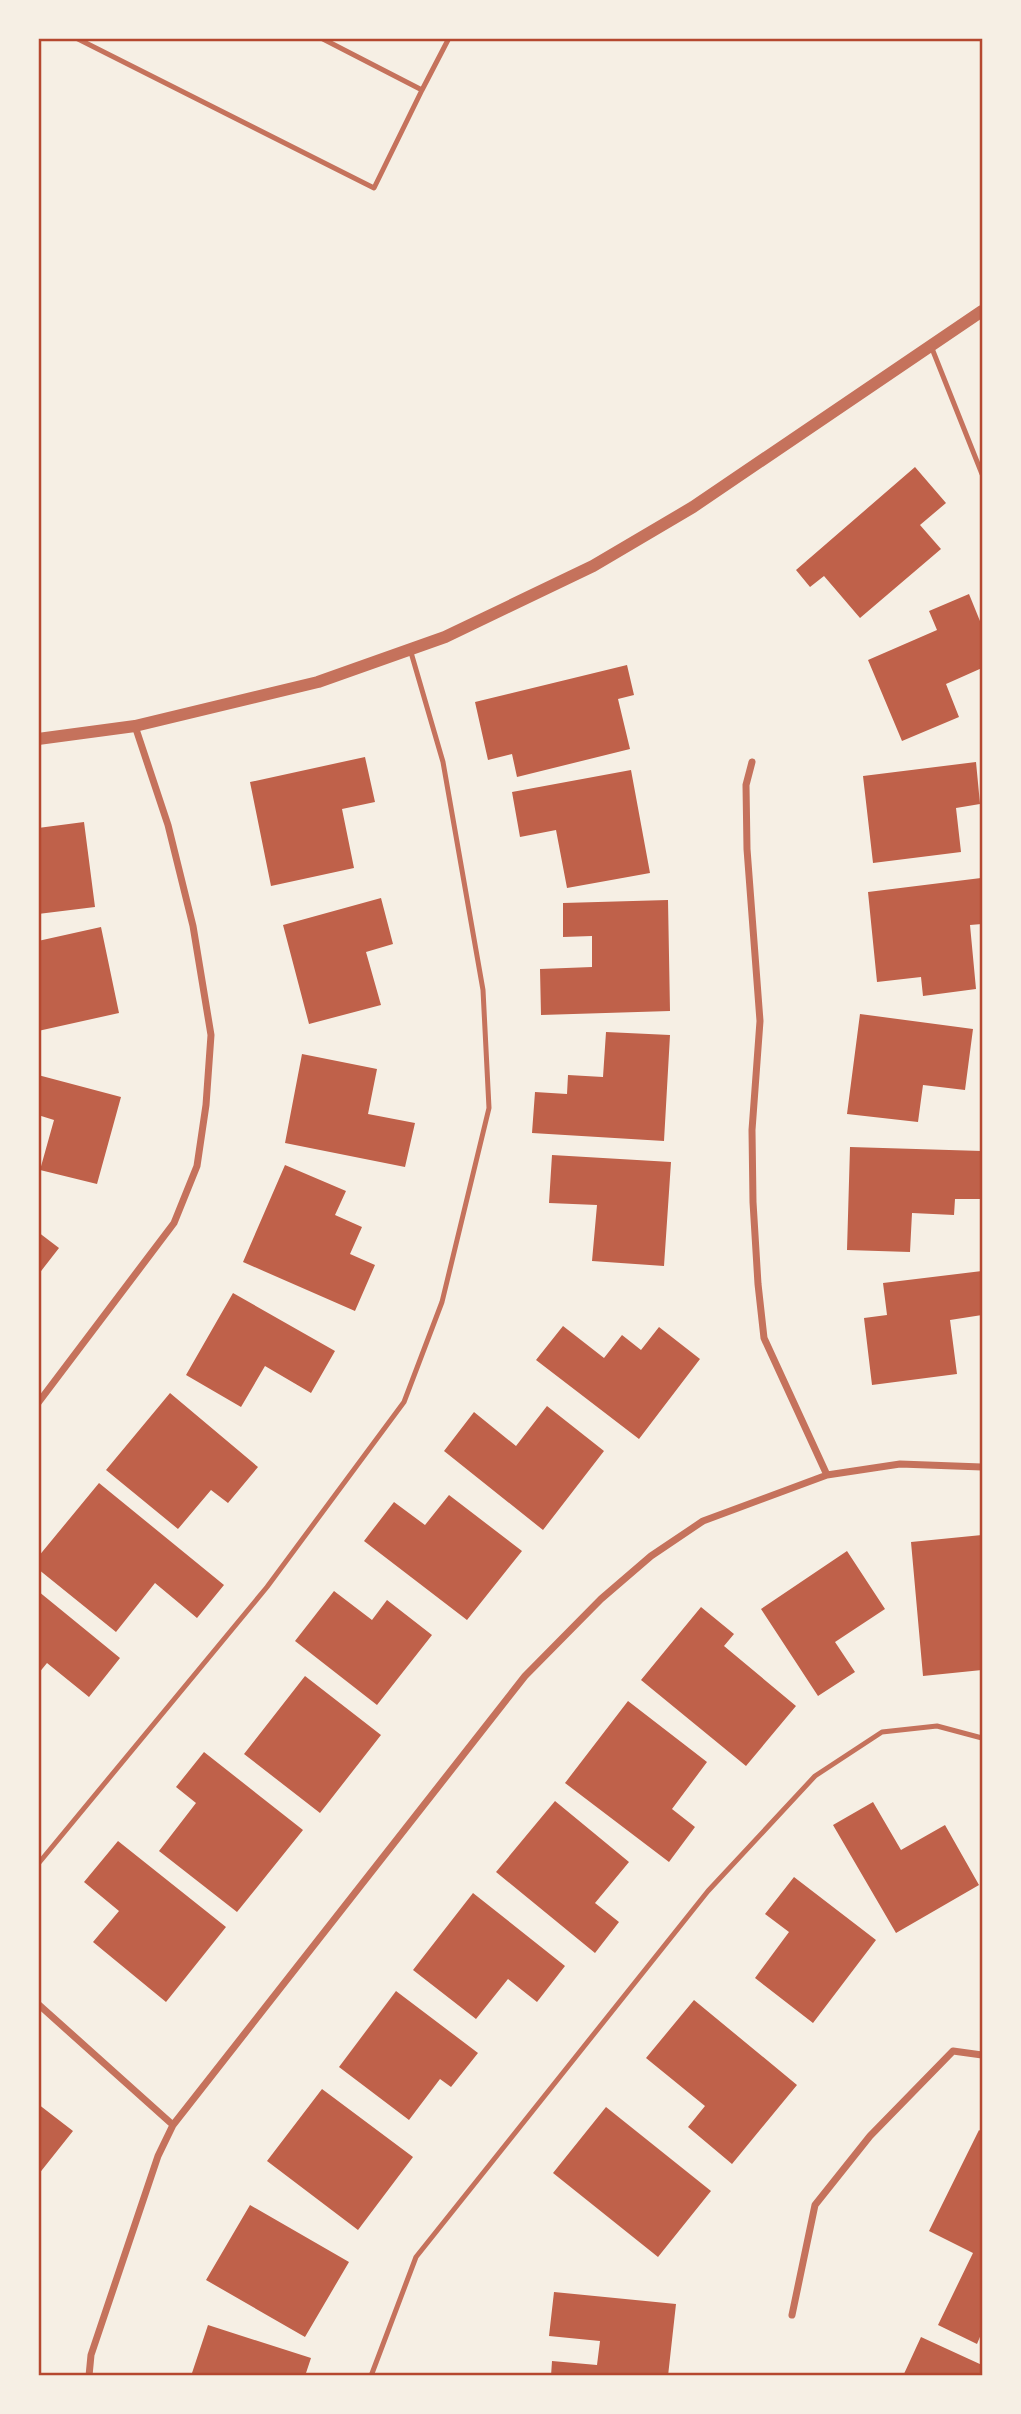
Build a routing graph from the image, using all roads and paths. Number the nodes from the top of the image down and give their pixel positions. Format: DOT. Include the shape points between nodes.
graph roads {
  1 [pos="76,38"];
  2 [pos="321,38"];
  3 [pos="449,38"];
  4 [pos="422,90"];
  5 [pos="982,311"];
  6 [pos="931,346"];
  7 [pos="982,474"];
  8 [pos="410,649"];
  9 [pos="135,726"];
  10 [pos="38,739"];
  11 [pos="752,762"];
  12 [pos="38,1403"];
  13 [pos="982,1467"];
  14 [pos="827,1475"];
  15 [pos="982,1738"];
  16 [pos="38,1864"];
  17 [pos="38,2004"];
  18 [pos="982,2055"];
  19 [pos="173,2125"];
  20 [pos="792,2315"];
  21 [pos="89,2375"];
  22 [pos="371,2375"];
  1 -- 4 [label="lane" via="374,188"];
  2 -- 4 [label="lane"];
  3 -- 4 [label="lane"];
  5 -- 6 [label="street"];
  6 -- 7 [label="lane"];
  6 -- 8 [label="street" via="701,502 593,566 445,637"];
  8 -- 9 [label="street" via="318,682"];
  8 -- 16 [label="lane" via="443,762 483,990 489,1108 442,1302 404,1402 267,1587"];
  9 -- 10 [label="street"];
  9 -- 12 [label="street" via="168,825 193,926 211,1035 206,1105 197,1166 174,1223"];
  11 -- 14 [label="street" via="746,785 760,1021 752,1130 758,1284 764,1338"];
  13 -- 14 [label="street" via="900,1464"];
  14 -- 19 [label="street" via="703,1521 651,1556 601,1599 524,1676"];
  15 -- 22 [label="lane" via="937,1726 882,1732 815,1776 708,1891 416,2257"];
  17 -- 19 [label="street"];
  18 -- 20 [label="street" via="953,2051 870,2136 816,2205"];
  19 -- 21 [label="street" via="158,2156 90,2355"];
}
